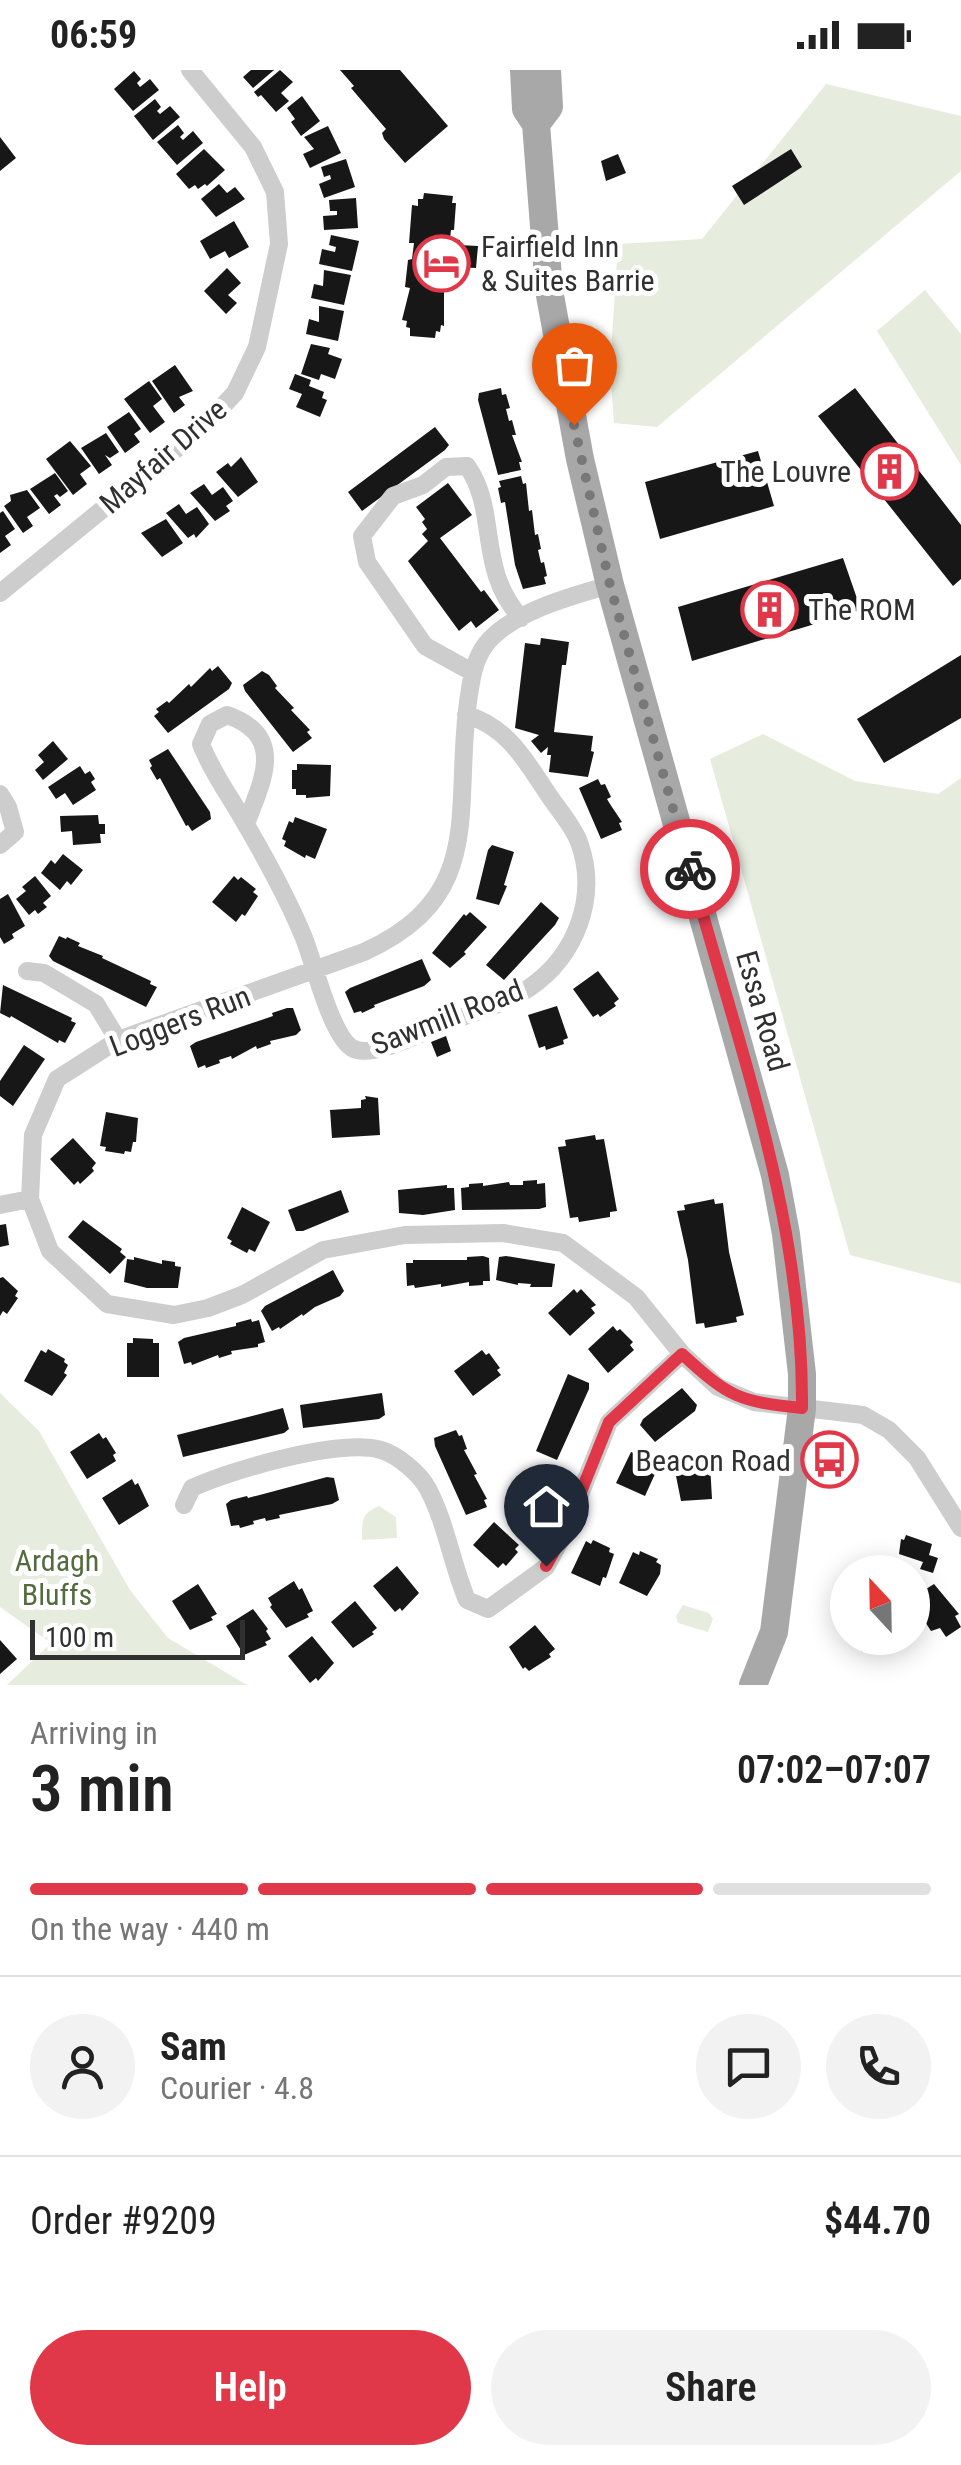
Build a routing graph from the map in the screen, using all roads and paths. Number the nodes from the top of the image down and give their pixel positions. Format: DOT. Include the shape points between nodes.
graph roads {
  1 [pos="190,70"];
  2 [pos="524,70"];
  3 [pos="548,70"];
  4 [pos="536,124"];
  5 [pos="610,585"];
  6 [pos="0,593"];
  7 [pos="521,618"];
  8 [pos="472,672"];
  9 [pos="466,715"];
  10 [pos="0,794"];
  11 [pos="246,824"];
  12 [pos="0,845"];
  13 [pos="315,970"];
  14 [pos="27,971"];
  15 [pos="118,1040"];
  16 [pos="30,1199"];
  17 [pos="0,1205"];
  18 [pos="682,1354"];
  19 [pos="802,1408"];
  20 [pos="184,1505"];
  21 [pos="961,1528"];
  22 [pos="754,1685"];
  1 -- 6 [label="street, Mayfair Drive" via="254,147 276,192 279,244 256,348 235,393 202,428"];
  2 -- 4 [label="main road, Essa Road" via="526,108"];
  3 -- 4 [label="main road, Essa Road" via="549,107"];
  4 -- 5 [label="main road, Essa Road" via="549,290"];
  5 -- 7 [label="street, Loggers Run"];
  5 -- 19 [label="main road, Essa Road" via="775,1175"];
  7 -- 8 [label="street, Loggers Run" via="486,643"];
  7 -- 8 [label="street" via="494,573 477,480 466,466 446,466 423,485 393,496 362,536 367,562 425,646"];
  8 -- 9 [label="street, Loggers Run"];
  9 -- 13 [label="street, Loggers Run" via="458,851 441,892 398,936"];
  9 -- 13 [label="street, Sawmill Road" via="492,726 518,749 578,841 587,885 570,946 526,990 366,1052 351,1048 340,1033"];
  10 -- 12 [label="street" via="15,832"];
  11 -- 11 [label="street" via="268,767 246,722 227,715 210,724 201,744"];
  11 -- 13 [label="street"];
  13 -- 15 [label="street, Loggers Run"];
  14 -- 15 [label="street" via="44,973 96,1004"];
  15 -- 16 [label="street, Loggers Run" via="58,1079 33,1135"];
  16 -- 17 [label="street"];
  16 -- 18 [label="street, Loggers Run" via="50,1251 108,1304 191,1312 242,1295 323,1250 404,1235 503,1234 563,1243 636,1298"];
  18 -- 19 [label="street, Loggers Run" via="735,1396"];
  18 -- 20 [label="street" via="609,1422 546,1566 488,1608 467,1600 428,1487 381,1450 334,1449 225,1473 192,1488"];
  19 -- 21 [label="street" via="862,1414 889,1430 917,1458"];
  19 -- 22 [label="main road, Essa Road" via="774,1632"];
}
